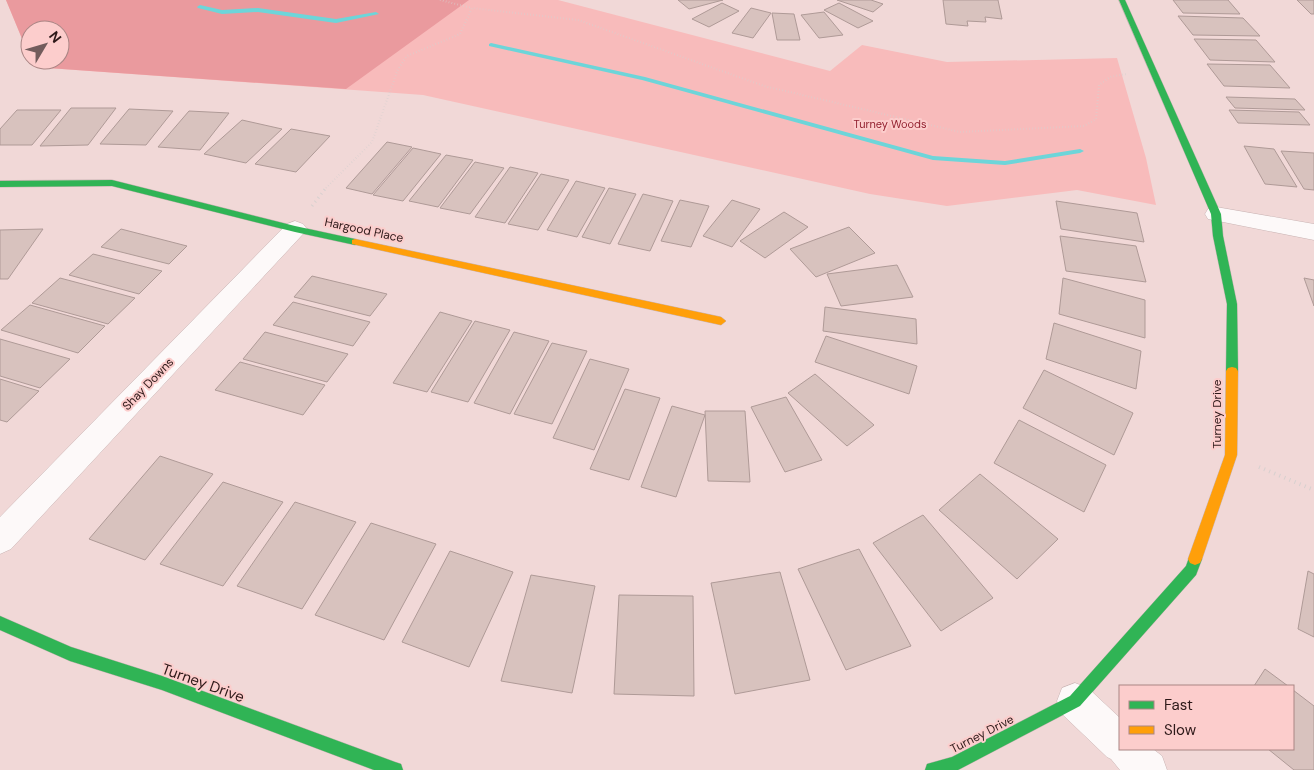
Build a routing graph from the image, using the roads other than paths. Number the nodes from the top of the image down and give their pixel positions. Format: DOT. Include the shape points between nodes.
graph roads {
  1 [pos="1122,0"];
  2 [pos="0,184"];
  3 [pos="1216,214"];
  4 [pos="296,229"];
  5 [pos="1314,232"];
  6 [pos="721,321"];
  7 [pos="0,539"];
  8 [pos="0,623"];
  9 [pos="1075,701"];
  10 [pos="1119,743"];
  11 [pos="1127,750"];
  12 [pos="395,770"];
  13 [pos="933,770"];
  14 [pos="1148,770"];
  1 -- 3 [label="street, Turney Drive"];
  2 -- 4 [label="street, Hargood Place" via="112,183"];
  3 -- 5 [label="street"];
  3 -- 9 [label="street, Turney Drive" via="1232,304 1231,455 1191,570"];
  4 -- 6 [label="street, Hargood Place"];
  4 -- 7 [label="street, Shay Downs"];
  8 -- 12 [label="street, Turney Drive" via="70,654 162,683"];
  9 -- 10 [label="street"];
  9 -- 13 [label="street, Turney Drive" via="954,764"];
  11 -- 14 [label="street"];
}
